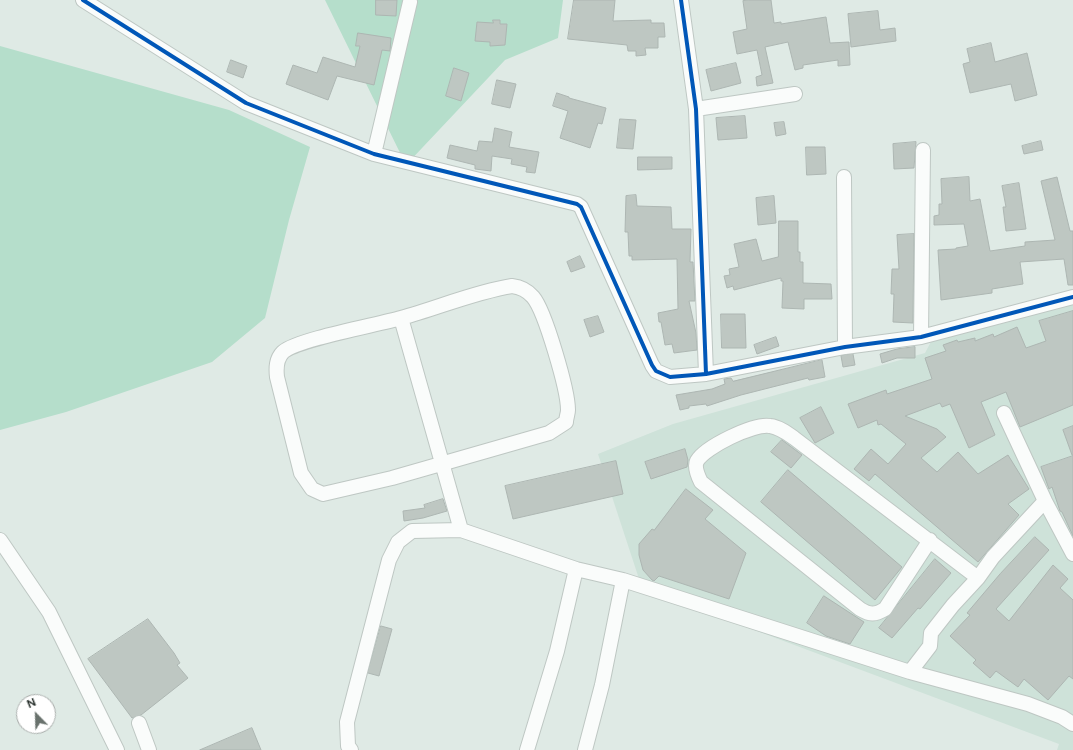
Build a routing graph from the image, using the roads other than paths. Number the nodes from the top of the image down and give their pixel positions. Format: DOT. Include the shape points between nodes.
graph roads {
  1 [pos="83,0"];
  2 [pos="681,0"];
  3 [pos="410,2"];
  4 [pos="795,94"];
  5 [pos="696,109"];
  6 [pos="923,150"];
  7 [pos="374,154"];
  8 [pos="844,177"];
  9 [pos="1073,297"];
  10 [pos="401,318"];
  11 [pos="921,336"];
  12 [pos="845,348"];
  13 [pos="706,374"];
  14 [pos="1004,413"];
  15 [pos="444,462"];
  16 [pos="1044,501"];
  17 [pos="461,530"];
  18 [pos="0,540"];
  19 [pos="930,540"];
  20 [pos="1073,554"];
  21 [pos="576,569"];
  22 [pos="978,578"];
  23 [pos="623,580"];
  24 [pos="910,672"];
  25 [pos="139,722"];
  26 [pos="1073,724"];
  27 [pos="117,750"];
  28 [pos="150,750"];
  29 [pos="351,750"];
  30 [pos="527,750"];
  31 [pos="585,750"];
  1 -- 7 [label="street" via="246,103"];
  2 -- 5 [label="street"];
  3 -- 7 [label="street"];
  4 -- 5 [label="street"];
  5 -- 13 [label="street"];
  6 -- 11 [label="street"];
  7 -- 13 [label="street" via="577,204 581,207 656,371 670,377"];
  8 -- 12 [label="street"];
  9 -- 11 [label="street"];
  10 -- 15 [label="street"];
  10 -- 15 [label="street" via="484,291 512,286 523,288 534,298 545,317 568,409 566,422 549,433 513,445"];
  10 -- 15 [label="street" via="299,344 283,352 276,364 277,377 301,473 312,488 323,494 392,478"];
  11 -- 12 [label="street"];
  12 -- 13 [label="street"];
  14 -- 16 [label="street"];
  15 -- 17 [label="street"];
  16 -- 20 [label="street"];
  16 -- 22 [label="street" via="993,556"];
  17 -- 21 [label="street"];
  17 -- 29 [label="street" via="412,531 398,542 389,560 347,722 348,746"];
  18 -- 27 [label="street" via="49,612"];
  19 -- 19 [label="street" via="794,438 775,427 751,427 704,452 696,462 701,482 869,615 885,609"];
  19 -- 22 [label="street"];
  21 -- 23 [label="street"];
  21 -- 30 [label="street" via="557,651"];
  22 -- 24 [label="street" via="931,633 930,646"];
  23 -- 24 [label="street"];
  23 -- 31 [label="street" via="604,677"];
  24 -- 26 [label="street" via="1028,704"];
  25 -- 28 [label="street"];
}
